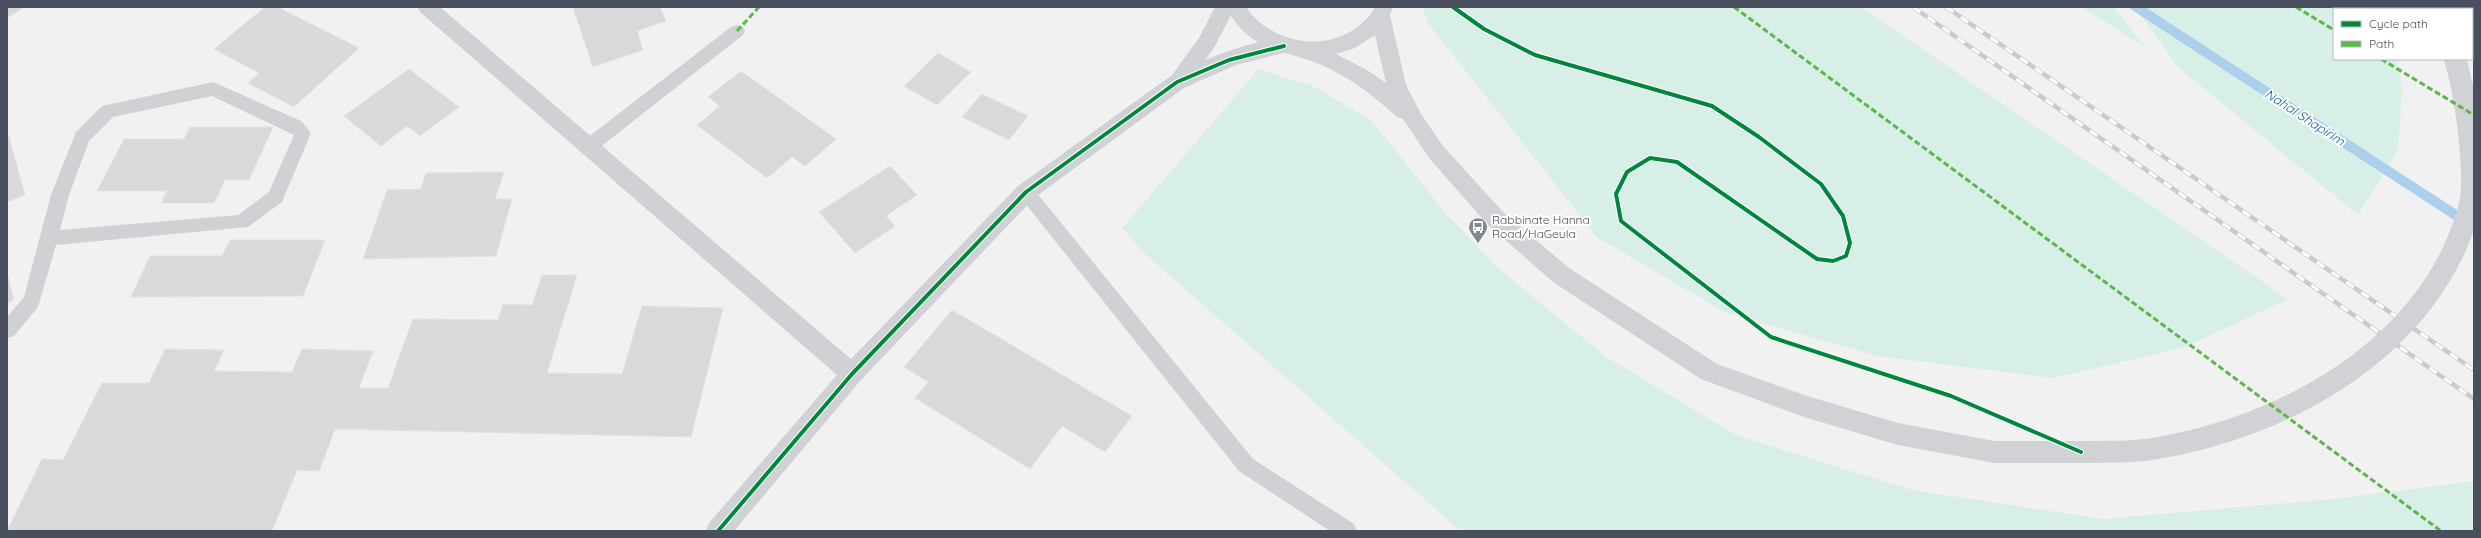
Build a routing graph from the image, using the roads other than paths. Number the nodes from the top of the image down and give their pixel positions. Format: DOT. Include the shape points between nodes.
graph roads {
  1 [pos="427,7"];
  2 [pos="1224,7"];
  3 [pos="1236,7"];
  4 [pos="1382,12"];
  5 [pos="737,31"];
  6 [pos="1284,46"];
  7 [pos="1306,50"];
  8 [pos="2455,60"];
  9 [pos="1177,82"];
  10 [pos="1414,120"];
  11 [pos="588,147"];
  12 [pos="1026,192"];
  13 [pos="49,238"];
  14 [pos="7,330"];
  15 [pos="852,374"];
  16 [pos="718,531"];
  17 [pos="1347,531"];
  1 -- 11 [label="street"];
  2 -- 9 [label="street" via="1207,43"];
  3 -- 6 [label="main road" via="1252,28"];
  4 -- 7 [label="main road" via="1371,28 1358,38 1325,49"];
  4 -- 10 [label="main road" via="1396,84"];
  5 -- 11 [label="lane"];
  6 -- 7 [label="main road"];
  6 -- 9 [label="street" via="1252,51"];
  7 -- 10 [label="main road" via="1346,65 1372,82"];
  8 -- 10 [label="main road, bridge" via="2471,158 2470,207 2462,237 2440,282 2417,310 2358,366 2310,396 2243,426 2158,448 2081,452 1994,452 1898,434 1804,406 1709,372 1555,270 1495,218 1436,152"];
  9 -- 12 [label="street"];
  11 -- 15 [label="street"];
  12 -- 15 [label="street"];
  12 -- 17 [label="lane" via="1246,465"];
  13 -- 13 [label="lane" via="242,222 276,197 303,133 295,126 213,89 108,111 82,137 60,195"];
  13 -- 14 [label="lane" via="32,301"];
  15 -- 16 [label="street"];
}
